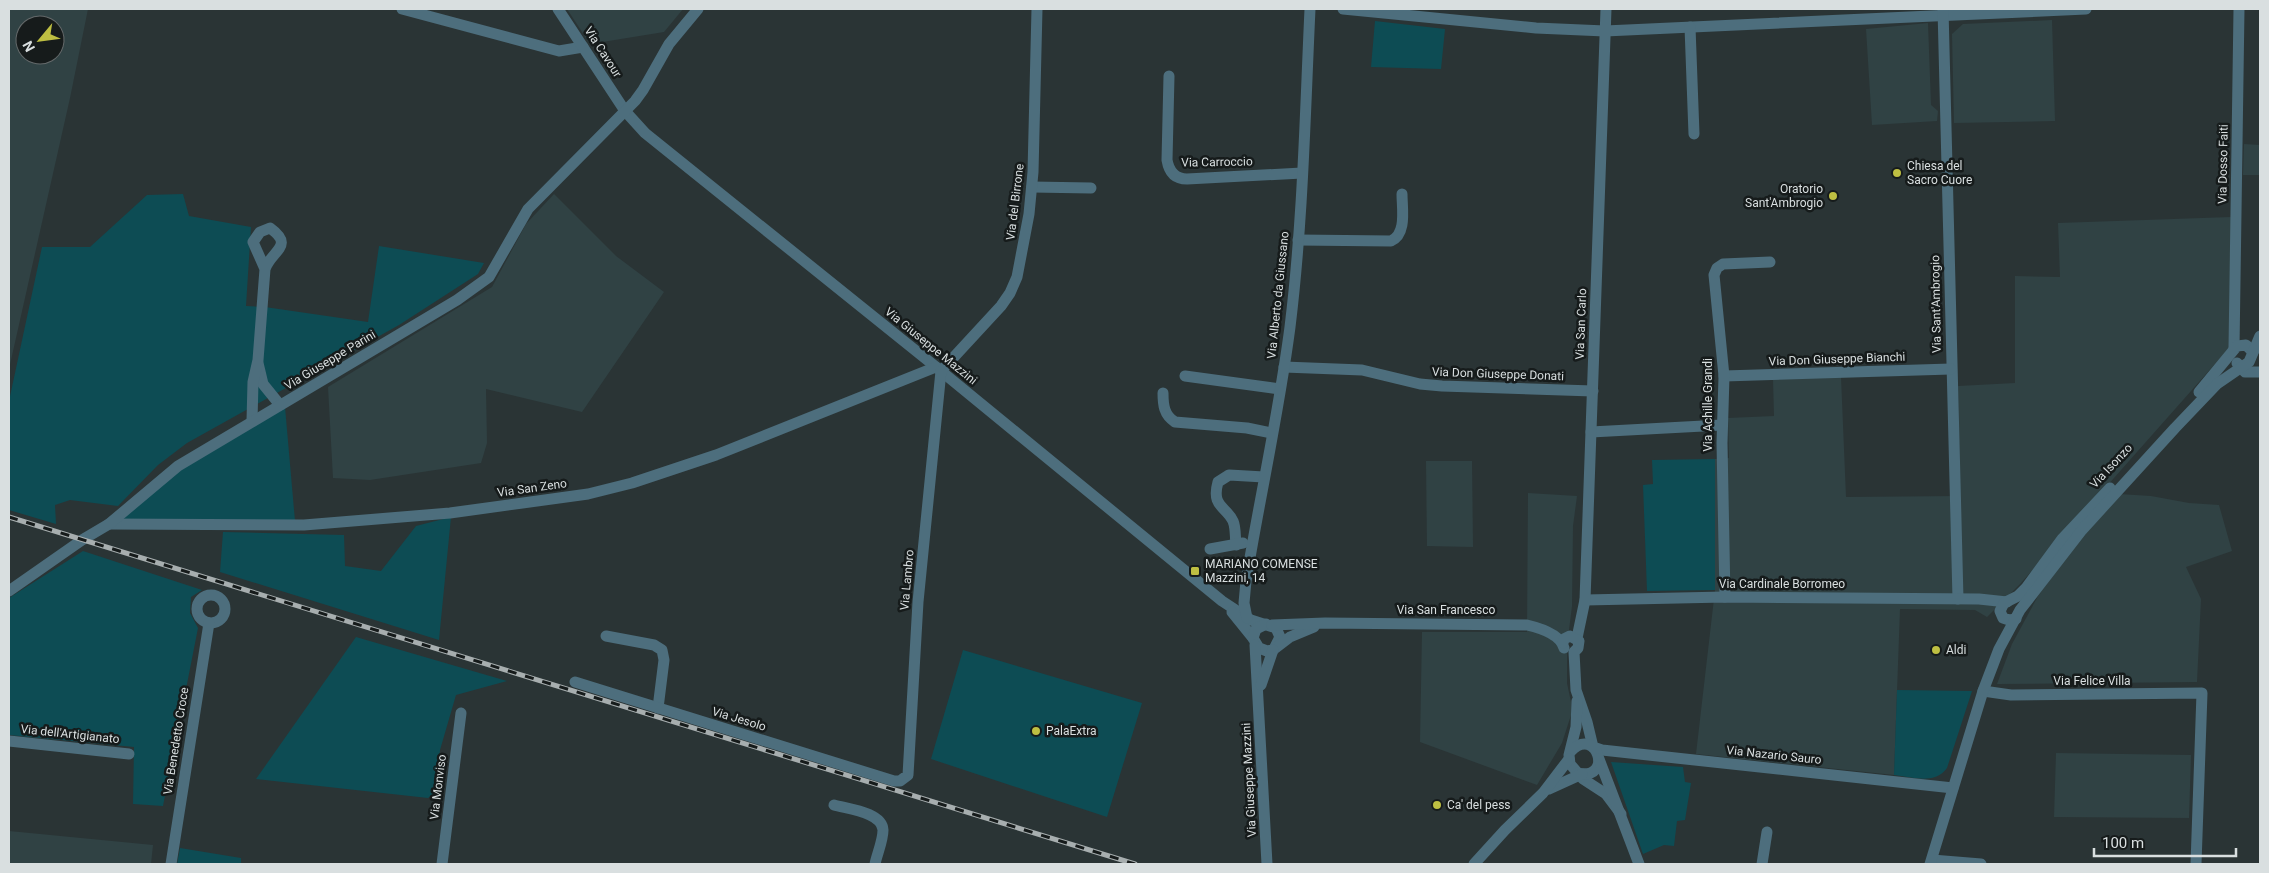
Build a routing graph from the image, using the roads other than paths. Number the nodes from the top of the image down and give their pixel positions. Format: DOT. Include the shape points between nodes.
graph roads {
  1 [pos="402,9"];
  2 [pos="558,9"];
  3 [pos="698,9"];
  4 [pos="1037,9"];
  5 [pos="1310,9"];
  6 [pos="1343,9"];
  7 [pos="1606,9"];
  8 [pos="2086,9"];
  9 [pos="2239,9"];
  10 [pos="1943,12"];
  11 [pos="1690,27"];
  12 [pos="1605,32"];
  13 [pos="583,47"];
  14 [pos="1169,76"];
  15 [pos="625,111"];
  16 [pos="1694,134"];
  17 [pos="1302,173"];
  18 [pos="1032,187"];
  19 [pos="1091,188"];
  20 [pos="1402,194"];
  21 [pos="1298,240"];
  22 [pos="1770,262"];
  23 [pos="265,269"];
  24 [pos="2260,331"];
  25 [pos="2260,336"];
  26 [pos="2238,346"];
  27 [pos="258,360"];
  28 [pos="2246,361"];
  29 [pos="1284,367"];
  30 [pos="2260,367"];
  31 [pos="939,369"];
  32 [pos="1951,369"];
  33 [pos="2260,372"];
  34 [pos="1185,376"];
  35 [pos="1724,376"];
  36 [pos="1280,389"];
  37 [pos="1593,391"];
  38 [pos="1163,393"];
  39 [pos="280,405"];
  40 [pos="252,422"];
  41 [pos="1722,425"];
  42 [pos="1591,432"];
  43 [pos="1272,433"];
  44 [pos="1264,477"];
  45 [pos="109,524"];
  46 [pos="1252,542"];
  47 [pos="1236,545"];
  48 [pos="1210,549"];
  49 [pos="1246,580"];
  50 [pos="9,591"];
  51 [pos="1725,597"];
  52 [pos="1958,599"];
  53 [pos="1979,599"];
  54 [pos="1585,600"];
  55 [pos="2008,601"];
  56 [pos="1228,603"];
  57 [pos="2018,615"];
  58 [pos="2002,616"];
  59 [pos="1247,618"];
  60 [pos="209,623"];
  61 [pos="1325,623"];
  62 [pos="1269,625"];
  63 [pos="606,636"];
  64 [pos="1577,638"];
  65 [pos="1254,642"];
  66 [pos="1563,643"];
  67 [pos="1274,648"];
  68 [pos="1999,649"];
  69 [pos="1574,652"];
  70 [pos="575,682"];
  71 [pos="1983,691"];
  72 [pos="1259,694"];
  73 [pos="1578,696"];
  74 [pos="658,708"];
  75 [pos="461,713"];
  76 [pos="9,741"];
  77 [pos="1593,747"];
  78 [pos="129,754"];
  79 [pos="1570,755"];
  80 [pos="1599,759"];
  81 [pos="1580,774"];
  82 [pos="894,781"];
  83 [pos="1953,788"];
  84 [pos="1543,793"];
  85 [pos="834,805"];
  86 [pos="1621,814"];
  87 [pos="1766,832"];
  88 [pos="1931,862"];
  89 [pos="171,864"];
  90 [pos="442,864"];
  91 [pos="875,864"];
  92 [pos="1267,864"];
  93 [pos="1474,864"];
  94 [pos="1639,864"];
  95 [pos="1762,864"];
  96 [pos="1981,864"];
  97 [pos="2196,864"];
  1 -- 13 [label="street" via="559,51"];
  2 -- 13 [label="street, Via Cavour"];
  3 -- 15 [label="street, Via Giuseppe Parini" via="672,39 643,90"];
  4 -- 18 [label="street, Via del Birrone"];
  5 -- 17 [label="street, Via Alberto da Giussano"];
  6 -- 12 [label="street"];
  7 -- 12 [label="street, Via San Carlo"];
  8 -- 10 [label="street"];
  9 -- 26 [label="street, Via Dosso Faiti" via="2234,319"];
  10 -- 11 [label="street"];
  10 -- 32 [label="street, Via Sant'Ambrogio"];
  11 -- 12 [label="street"];
  11 -- 16 [label="street"];
  12 -- 37 [label="street, Via San Carlo"];
  13 -- 15 [label="street, Via Cavour"];
  14 -- 17 [label="street, Via Carroccio" via="1167,160 1176,177"];
  15 -- 31 [label="street, Via Giuseppe Mazzini" via="648,136"];
  15 -- 39 [label="street, Via Giuseppe Parini" via="528,209 497,266 484,282"];
  17 -- 21 [label="street, Via Alberto da Giussano"];
  18 -- 19 [label="street"];
  18 -- 31 [label="street, Via del Birrone" via="1020,264 1012,289 999,308"];
  20 -- 21 [label="street" via="1401,231 1395,239"];
  21 -- 29 [label="street, Via Alberto da Giussano"];
  22 -- 35 [label="street, Via Achille Grandi" via="1723,264 1714,273"];
  23 -- 27 [label="street"];
  24 -- 26 [label="street, Via Isonzo"];
  25 -- 28 [label="street"];
  26 -- 28 [label="street" via="2249,346"];
  26 -- 28 [label="street, Via Dosso Faiti" via="2233,359"];
  26 -- 55 [label="street, Via Isonzo" via="2068,532 2026,588"];
  27 -- 39 [label="street" via="263,384"];
  27 -- 40 [label="street" via="253,382"];
  28 -- 30 [label="street"];
  28 -- 33 [label="street" via="2245,372"];
  28 -- 57 [label="street, Via Isonzo" via="2212,388 2089,522"];
  29 -- 36 [label="street, Via Alberto da Giussano"];
  29 -- 37 [label="street, Via Don Giuseppe Donati" via="1362,370 1432,386"];
  31 -- 45 [label="street, Via San Zeno" via="716,455 588,494 450,513 304,525"];
  31 -- 56 [label="street, Via Giuseppe Mazzini"];
  31 -- 82 [label="street, Via Lambro" via="918,602 908,773 903,779"];
  32 -- 35 [label="street, Via Don Giuseppe Bianchi"];
  32 -- 52 [label="street, Via Sant'Ambrogio"];
  34 -- 36 [label="street"];
  35 -- 41 [label="street, Via Achille Grandi"];
  36 -- 43 [label="street, Via Alberto da Giussano"];
  37 -- 42 [label="street, Via San Carlo"];
  38 -- 43 [label="street" via="1164,410 1175,422"];
  39 -- 40 [label="street, Via Giuseppe Parini"];
  40 -- 45 [label="street, Via Giuseppe Parini" via="173,470"];
  41 -- 42 [label="street"];
  41 -- 51 [label="street, Via Achille Grandi"];
  42 -- 54 [label="street, Via San Carlo"];
  43 -- 44 [label="street, Via Alberto da Giussano"];
  44 -- 46 [label="street, Via Alberto da Giussano"];
  44 -- 47 [label="street" via="1229,475 1218,482 1218,502 1233,521"];
  45 -- 50 [label="street, Via Giuseppe Parini"];
  46 -- 47 [label="street"];
  46 -- 49 [label="street, Via Alberto da Giussano"];
  47 -- 48 [label="street"];
  49 -- 56 [label="street, Via Alberto da Giussano" via="1241,591"];
  49 -- 59 [label="street, Via Alberto da Giussano" via="1244,602"];
  51 -- 52 [label="street, Via Cardinale Borromeo"];
  51 -- 54 [label="street, Via Cardinale Borromeo"];
  52 -- 53 [label="street, Via Cardinale Borromeo"];
  53 -- 55 [label="street, Via Cardinale Borromeo"];
  53 -- 58 [label="street"];
  54 -- 64 [label="street, Via San Carlo"];
  55 -- 57 [label="street" via="2015,603"];
  55 -- 58 [label="street" via="2000,608"];
  56 -- 59 [label="street, Via Giuseppe Mazzini"];
  56 -- 65 [label="street, Via Giuseppe Mazzini"];
  57 -- 58 [label="street" via="2010,620"];
  57 -- 68 [label="street, Via Isonzo"];
  58 -- 68 [label="street, Via Isonzo"];
  59 -- 62 [label="street, Via Giuseppe Mazzini"];
  60 -- 89 [label="street, Via Benedetto Croce"];
  61 -- 62 [label="street, Via San Francesco"];
  61 -- 66 [label="street, Via San Francesco" via="1527,625 1548,632"];
  61 -- 67 [label="street, Via San Francesco" via="1298,633"];
  62 -- 65 [label="street" via="1256,629"];
  62 -- 67 [label="street" via="1279,632"];
  63 -- 74 [label="street" via="654,645 662,650 664,660"];
  64 -- 66 [label="street" via="1567,637"];
  64 -- 69 [label="street" via="1579,646"];
  65 -- 67 [label="street" via="1262,650"];
  65 -- 72 [label="street, Via Giuseppe Mazzini"];
  66 -- 69 [label="street, Via San Francesco" via="1565,650"];
  67 -- 72 [label="street, Via Giuseppe Mazzini"];
  68 -- 71 [label="street, Via Isonzo"];
  69 -- 73 [label="street"];
  70 -- 74 [label="street, Via Jesolo"];
  71 -- 83 [label="street, Via Isonzo"];
  71 -- 97 [label="street, Via Felice Villa" via="2011,695 2202,693"];
  72 -- 92 [label="street, Via Giuseppe Mazzini"];
  73 -- 77 [label="street"];
  73 -- 79 [label="street"];
  74 -- 82 [label="street, Via Jesolo"];
  75 -- 90 [label="street, Via Monviso"];
  76 -- 78 [label="street, Via dell'Artigianato"];
  77 -- 79 [label="street" via="1580,744"];
  77 -- 80 [label="street"];
  77 -- 83 [label="street, Via Nazario Sauro" via="1608,752"];
  79 -- 81 [label="street" via="1572,768"];
  79 -- 84 [label="street"];
  80 -- 81 [label="street" via="1592,772"];
  80 -- 86 [label="street"];
  81 -- 84 [label="street"];
  81 -- 86 [label="street" via="1606,794"];
  83 -- 88 [label="street, Via Isonzo"];
  84 -- 93 [label="street"];
  85 -- 91 [label="street" via="880,821 883,833"];
  86 -- 94 [label="street"];
  87 -- 95 [label="street"];
  88 -- 96 [label="street"];
}
